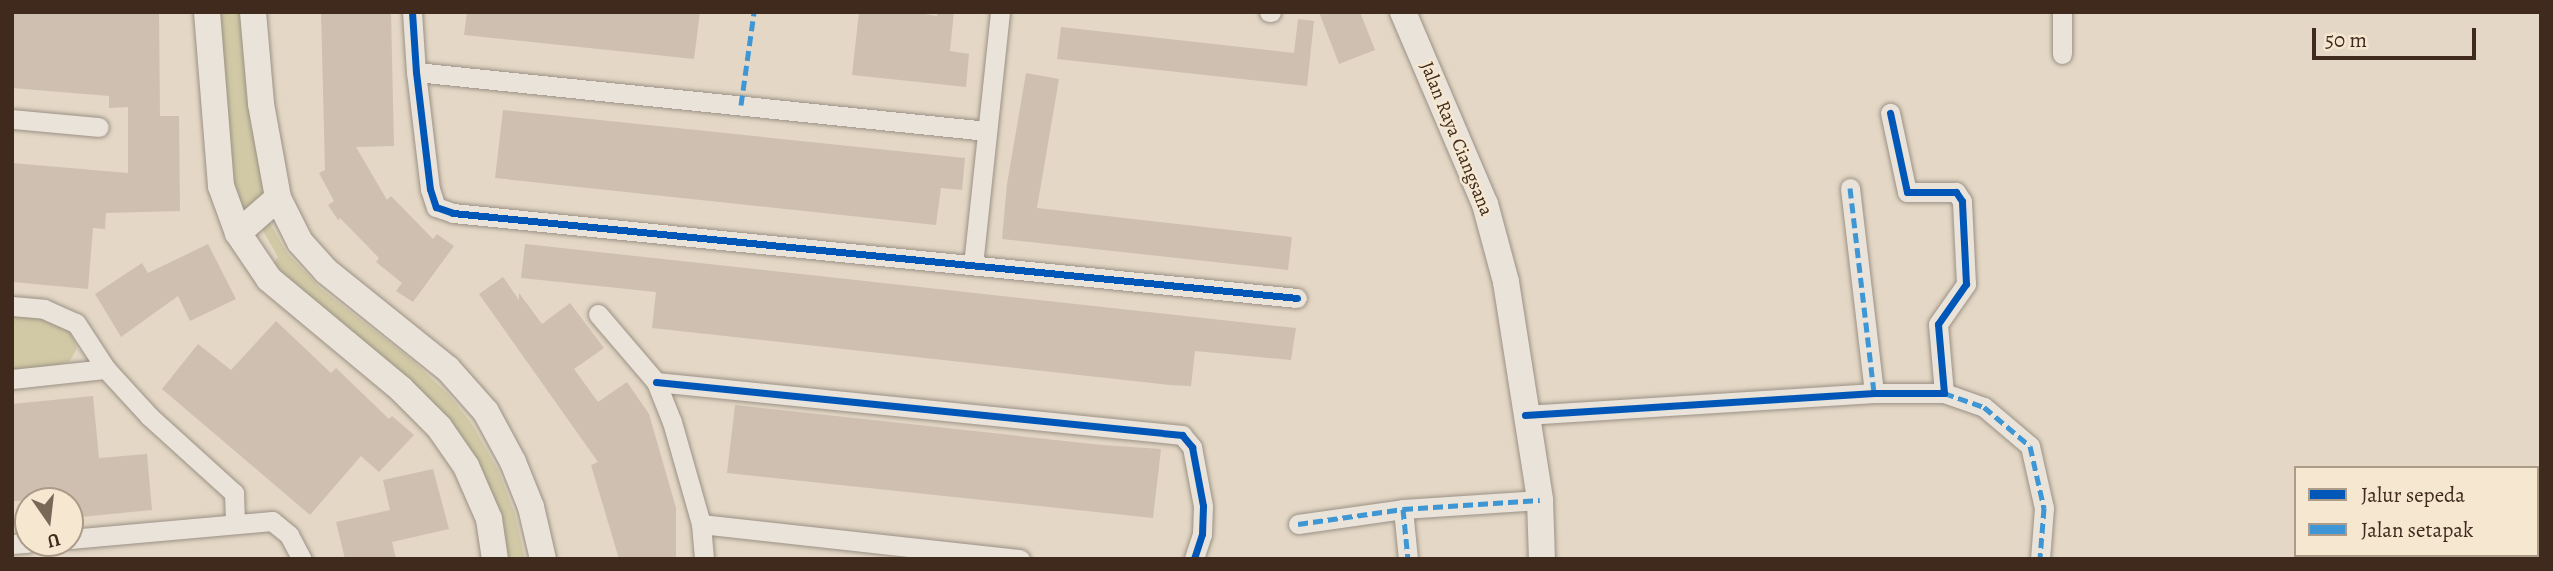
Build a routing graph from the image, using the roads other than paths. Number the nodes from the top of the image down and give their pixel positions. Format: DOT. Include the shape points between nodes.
graph roads {
  1 [pos="207,12"];
  2 [pos="253,12"];
  3 [pos="412,12"];
  4 [pos="1000,12"];
  5 [pos="1404,12"];
  6 [pos="2062,12"];
  7 [pos="2062,54"];
  8 [pos="415,72"];
  9 [pos="1890,113"];
  10 [pos="12,119"];
  11 [pos="99,127"];
  12 [pos="987,131"];
  13 [pos="1850,188"];
  14 [pos="278,198"];
  15 [pos="238,233"];
  16 [pos="973,265"];
  17 [pos="1297,298"];
  18 [pos="12,306"];
  19 [pos="598,314"];
  20 [pos="106,369"];
  21 [pos="12,379"];
  22 [pos="656,382"];
  23 [pos="1874,393"];
  24 [pos="1944,393"];
  25 [pos="1525,415"];
  26 [pos="1540,500"];
  27 [pos="1403,509"];
  28 [pos="234,523"];
  29 [pos="701,524"];
  30 [pos="1298,524"];
  31 [pos="84,538"];
  32 [pos="302,559"];
  33 [pos="495,559"];
  34 [pos="543,559"];
  35 [pos="704,559"];
  36 [pos="1020,559"];
  37 [pos="1194,559"];
  38 [pos="1408,559"];
  39 [pos="1542,559"];
  40 [pos="2040,559"];
  1 -- 15 [label="street" via="221,186"];
  2 -- 14 [label="street" via="261,104"];
  3 -- 8 [label="street"];
  4 -- 12 [label="street"];
  5 -- 25 [label="street, Jalan Raya Ciangsana" via="1485,204 1506,282"];
  6 -- 7 [label="street"];
  8 -- 12 [label="street"];
  8 -- 16 [label="street" via="430,189 436,206 453,213"];
  9 -- 24 [label="street" via="1907,192 1956,192 1962,201 1966,284 1938,324"];
  10 -- 11 [label="street"];
  12 -- 16 [label="street"];
  13 -- 23 [label="street"];
  14 -- 15 [label="street"];
  14 -- 34 [label="street" via="300,243 326,271 448,369 486,412 531,507"];
  15 -- 33 [label="street" via="269,279 401,389 439,427 466,466 489,519"];
  16 -- 17 [label="street"];
  18 -- 20 [label="street" via="44,309 76,323"];
  19 -- 22 [label="street"];
  20 -- 21 [label="street"];
  20 -- 28 [label="street" via="149,416 234,493"];
  22 -- 29 [label="street"];
  22 -- 37 [label="street" via="1182,435 1192,447 1203,506 1202,534"];
  23 -- 24 [label="street"];
  23 -- 25 [label="street"];
  24 -- 40 [label="street" via="1984,407 2030,446 2043,508"];
  25 -- 26 [label="street, Jalan Raya Ciangsana"];
  26 -- 27 [label="street"];
  26 -- 39 [label="street, Jalan Raya Ciangsana"];
  27 -- 30 [label="street"];
  27 -- 38 [label="street"];
  28 -- 31 [label="street"];
  28 -- 32 [label="street" via="272,521 289,535"];
  29 -- 35 [label="street"];
  29 -- 36 [label="street"];
}
